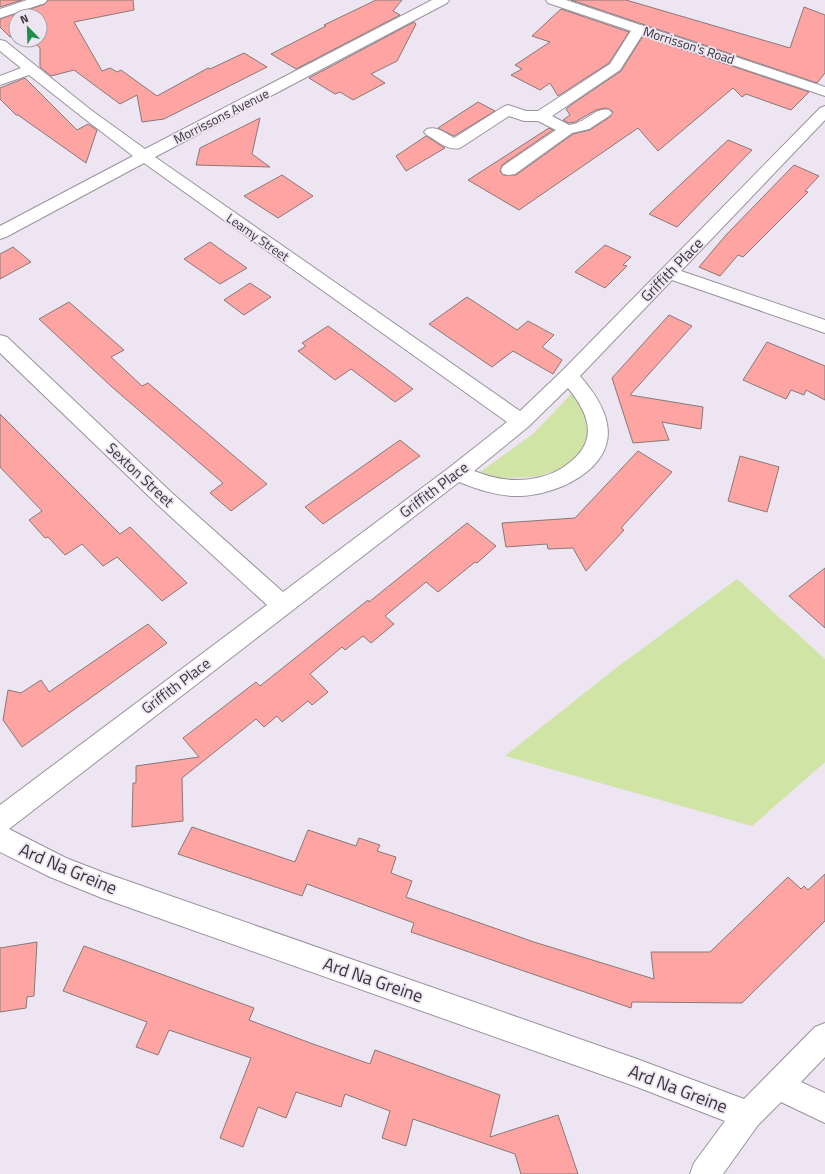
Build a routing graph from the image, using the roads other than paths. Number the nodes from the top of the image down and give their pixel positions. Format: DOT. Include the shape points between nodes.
graph roads {
  1 [pos="40,0"];
  2 [pos="442,0"];
  3 [pos="553,0"];
  4 [pos="0,14"];
  5 [pos="639,29"];
  6 [pos="0,44"];
  7 [pos="31,69"];
  8 [pos="0,81"];
  9 [pos="825,92"];
  10 [pos="825,111"];
  11 [pos="604,113"];
  12 [pos="541,116"];
  13 [pos="567,130"];
  14 [pos="432,132"];
  15 [pos="144,156"];
  16 [pos="509,170"];
  17 [pos="0,233"];
  18 [pos="669,273"];
  19 [pos="825,327"];
  20 [pos="0,342"];
  21 [pos="569,376"];
  22 [pos="521,422"];
  23 [pos="457,473"];
  24 [pos="282,606"];
  25 [pos="0,820"];
  26 [pos="0,838"];
  27 [pos="825,1037"];
  28 [pos="776,1085"];
  29 [pos="825,1108"];
  30 [pos="748,1115"];
  31 [pos="705,1174"];
  1 -- 4 [label="street"];
  2 -- 15 [label="street, Morrissons Avenue"];
  3 -- 5 [label="street, Morrisson's Road"];
  5 -- 9 [label="street, Morrisson's Road"];
  5 -- 12 [label="street" via="615,66"];
  6 -- 7 [label="street, Leamy Street"];
  7 -- 8 [label="street"];
  7 -- 15 [label="street, Leamy Street"];
  10 -- 18 [label="street, Griffith Place"];
  11 -- 13 [label="street" via="584,126"];
  12 -- 13 [label="street"];
  12 -- 14 [label="street" via="524,116 508,110 454,145"];
  13 -- 16 [label="street"];
  15 -- 17 [label="street, Morrissons Avenue"];
  15 -- 22 [label="street, Leamy Street"];
  18 -- 19 [label="street"];
  18 -- 21 [label="street, Griffith Place"];
  20 -- 24 [label="street, Sexton Street"];
  21 -- 22 [label="street, Griffith Place"];
  21 -- 23 [label="street" via="585,395 597,423 594,450 580,466 552,482 516,488 486,483"];
  22 -- 23 [label="street, Griffith Place"];
  23 -- 24 [label="street, Griffith Place"];
  24 -- 25 [label="street, Griffith Place"];
  26 -- 30 [label="street, Ard Na Greine" via="59,868 102,885 629,1070"];
  27 -- 28 [label="street"];
  28 -- 29 [label="street"];
  28 -- 30 [label="street"];
  30 -- 31 [label="street"];
}
